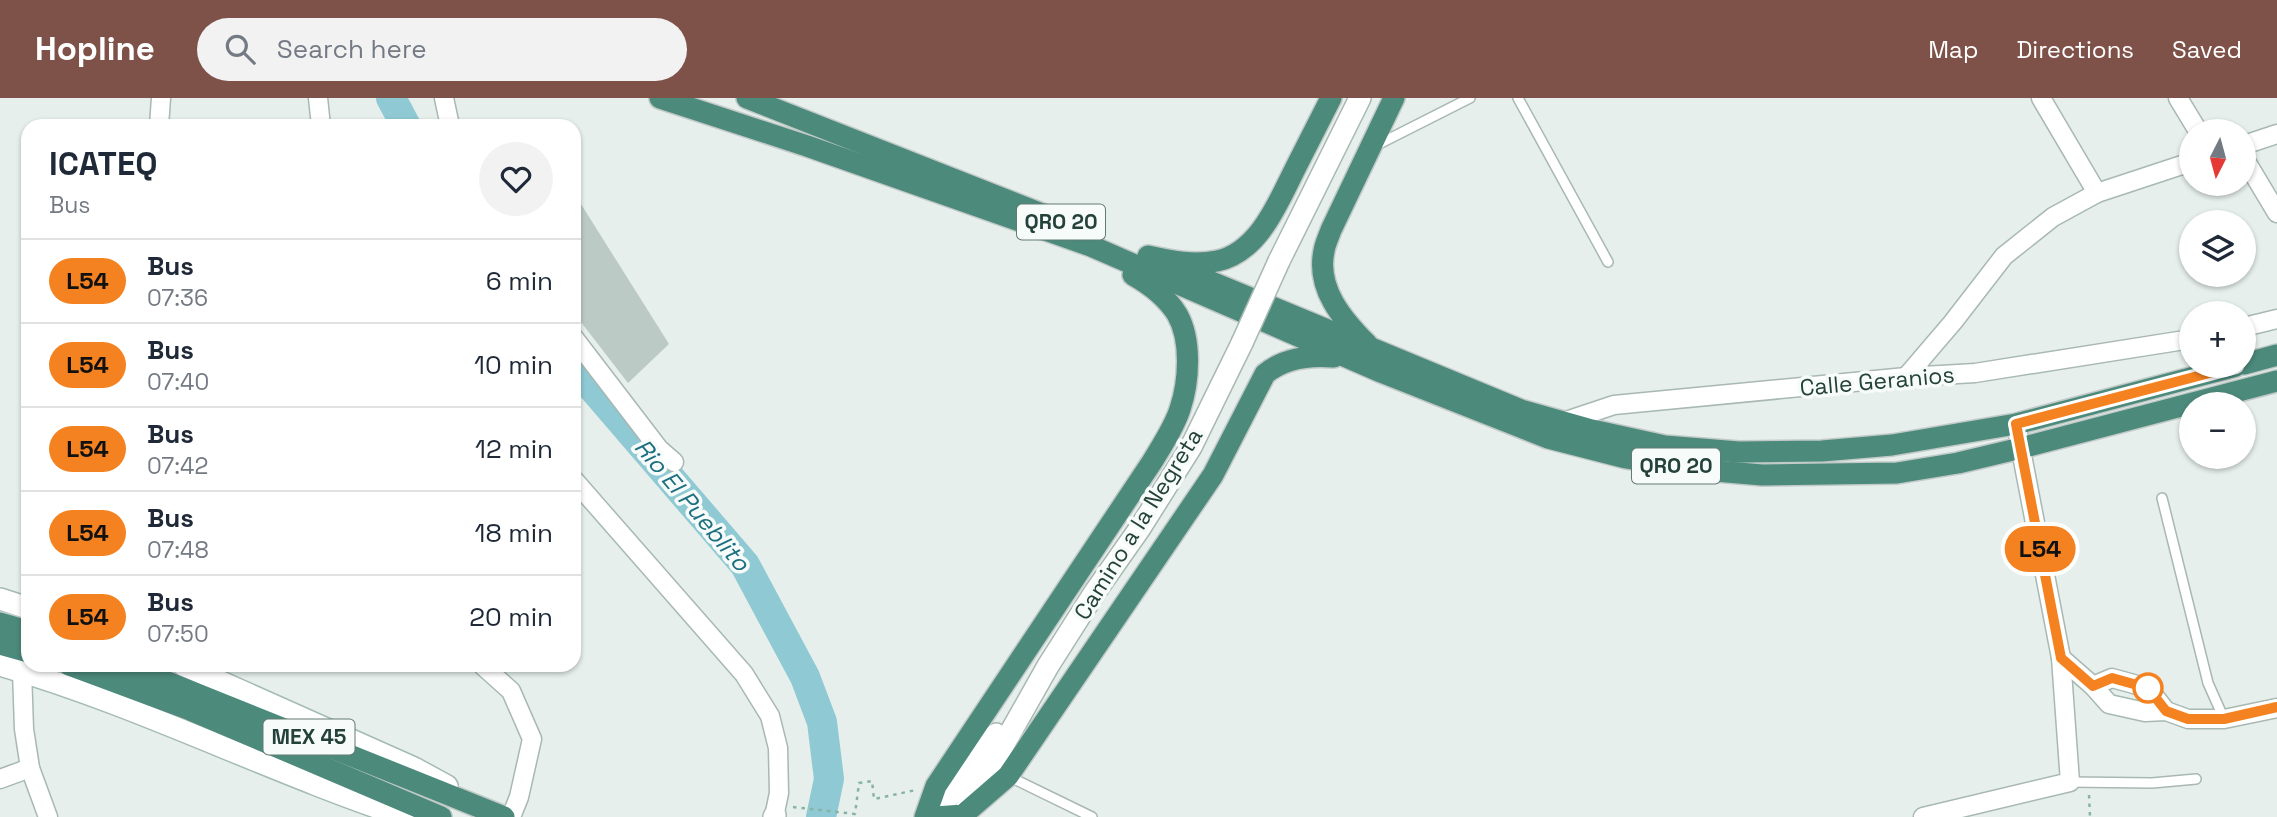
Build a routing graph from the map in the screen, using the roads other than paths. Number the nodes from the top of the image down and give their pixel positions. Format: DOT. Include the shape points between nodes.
graph roads {
  1 [pos="161,98"];
  2 [pos="318,98"];
  3 [pos="444,98"];
  4 [pos="660,98"];
  5 [pos="681,98"];
  6 [pos="747,98"];
  7 [pos="1331,98"];
  8 [pos="1360,98"];
  9 [pos="1394,98"];
  10 [pos="1470,98"];
  11 [pos="1518,98"];
  12 [pos="2041,98"];
  13 [pos="2178,98"];
  14 [pos="160,119"];
  15 [pos="320,119"];
  16 [pos="448,119"];
  17 [pos="2191,119"];
  18 [pos="2277,134"];
  19 [pos="2256,141"];
  20 [pos="807,146"];
  21 [pos="1371,149"];
  22 [pos="2179,166"];
  23 [pos="2256,178"];
  24 [pos="2098,193"];
  25 [pos="2277,213"];
  26 [pos="1091,246"];
  27 [pos="1148,256"];
  28 [pos="1608,262"];
  29 [pos="2277,319"];
  30 [pos="2256,324"];
  31 [pos="2179,341"];
  32 [pos="581,347"];
  33 [pos="1373,350"];
  34 [pos="2277,355"];
  35 [pos="1347,358"];
  36 [pos="2256,361"];
  37 [pos="1906,377"];
  38 [pos="2190,378"];
  39 [pos="2277,381"];
  40 [pos="1563,422"];
  41 [pos="2016,424"];
  42 [pos="2021,448"];
  43 [pos="674,462"];
  44 [pos="581,488"];
  45 [pos="2162,498"];
  46 [pos="0,599"];
  47 [pos="21,606"];
  48 [pos="0,623"];
  49 [pos="21,629"];
  50 [pos="0,644"];
  51 [pos="2061,658"];
  52 [pos="21,659"];
  53 [pos="21,662"];
  54 [pos="0,665"];
  55 [pos="1048,666"];
  56 [pos="25,672"];
  57 [pos="48,672"];
  58 [pos="88,672"];
  59 [pos="143,672"];
  60 [pos="199,672"];
  61 [pos="490,672"];
  62 [pos="2093,686"];
  63 [pos="2277,708"];
  64 [pos="2166,711"];
  65 [pos="2224,719"];
  66 [pos="30,768"];
  67 [pos="1008,776"];
  68 [pos="0,779"];
  69 [pos="2196,779"];
  70 [pos="2079,781"];
  71 [pos="423,814"];
  72 [pos="502,815"];
  73 [pos="774,816"];
  74 [pos="963,816"];
  75 [pos="1931,816"];
  76 [pos="48,817"];
  77 [pos="927,817"];
  78 [pos="935,817"];
  79 [pos="1092,817"];
  1 -- 14 [label="street"];
  2 -- 15 [label="street"];
  3 -- 16 [label="street"];
  4 -- 20 [label="highway"];
  5 -- 20 [label="highway, QRO 20"];
  6 -- 27 [label="highway, QRO 20"];
  7 -- 27 [label="highway" via="1272,214 1243,249 1217,261 1193,263"];
  8 -- 55 [label="street, Camino a la Negreta, bridge" via="1191,447"];
  9 -- 21 [label="highway"];
  10 -- 21 [label="lane"];
  11 -- 28 [label="lane"];
  12 -- 24 [label="street"];
  13 -- 17 [label="street"];
  18 -- 19 [label="street"];
  20 -- 26 [label="highway, QRO 20"];
  21 -- 33 [label="highway" via="1331,230 1323,264 1332,302"];
  22 -- 24 [label="street"];
  23 -- 25 [label="street"];
  24 -- 37 [label="street" via="2053,217 2004,256"];
  26 -- 35 [label="highway, QRO 20"];
  26 -- 77 [label="highway" via="1157,292 1177,314 1187,358 1180,409 1153,462 936,786"];
  27 -- 33 [label="highway, QRO 20"];
  29 -- 30 [label="street"];
  31 -- 37 [label="street, Calle Geranios" via="1975,373"];
  32 -- 43 [label="street"];
  33 -- 40 [label="highway, QRO 20" via="1521,410"];
  34 -- 36 [label="highway"];
  35 -- 42 [label="highway, QRO 20" via="1548,438 1692,469 1762,475 1897,473"];
  35 -- 67 [label="highway" via="1303,358 1265,374 1213,475"];
  37 -- 40 [label="street, Calle Geranios" via="1614,405"];
  38 -- 41 [label="highway, QRO 20"];
  39 -- 42 [label="highway, QRO 20"];
  40 -- 41 [label="highway, QRO 20" via="1665,446 1739,452 1892,445"];
  41 -- 42 [label="street"];
  42 -- 51 [label="street"];
  44 -- 73 [label="street" via="744,674 770,716 779,748"];
  45 -- 65 [label="lane" via="2208,683"];
  46 -- 47 [label="street"];
  48 -- 49 [label="highway"];
  50 -- 52 [label="highway"];
  51 -- 62 [label="street"];
  51 -- 70 [label="street"];
  53 -- 54 [label="street"];
  55 -- 74 [label="street, Camino a la Negreta"];
  55 -- 77 [label="street, Camino a la Negreta" via="942,806"];
  56 -- 66 [label="street" via="24,729"];
  57 -- 71 [label="street" via="364,803"];
  58 -- 71 [label="highway, MEX 45" via="190,710"];
  59 -- 72 [label="highway, MEX 45"];
  60 -- 72 [label="street" via="414,768"];
  61 -- 72 [label="street" via="511,691 532,739 519,797"];
  62 -- 64 [label="street" via="2109,704"];
  62 -- 64 [label="street" via="2112,678 2148,688"];
  63 -- 65 [label="street"];
  64 -- 65 [label="street" via="2188,719"];
  66 -- 68 [label="street"];
  66 -- 76 [label="street"];
  67 -- 74 [label="highway"];
  67 -- 79 [label="lane"];
  69 -- 70 [label="lane"];
  70 -- 75 [label="street"];
  74 -- 78 [label="highway"];
}
